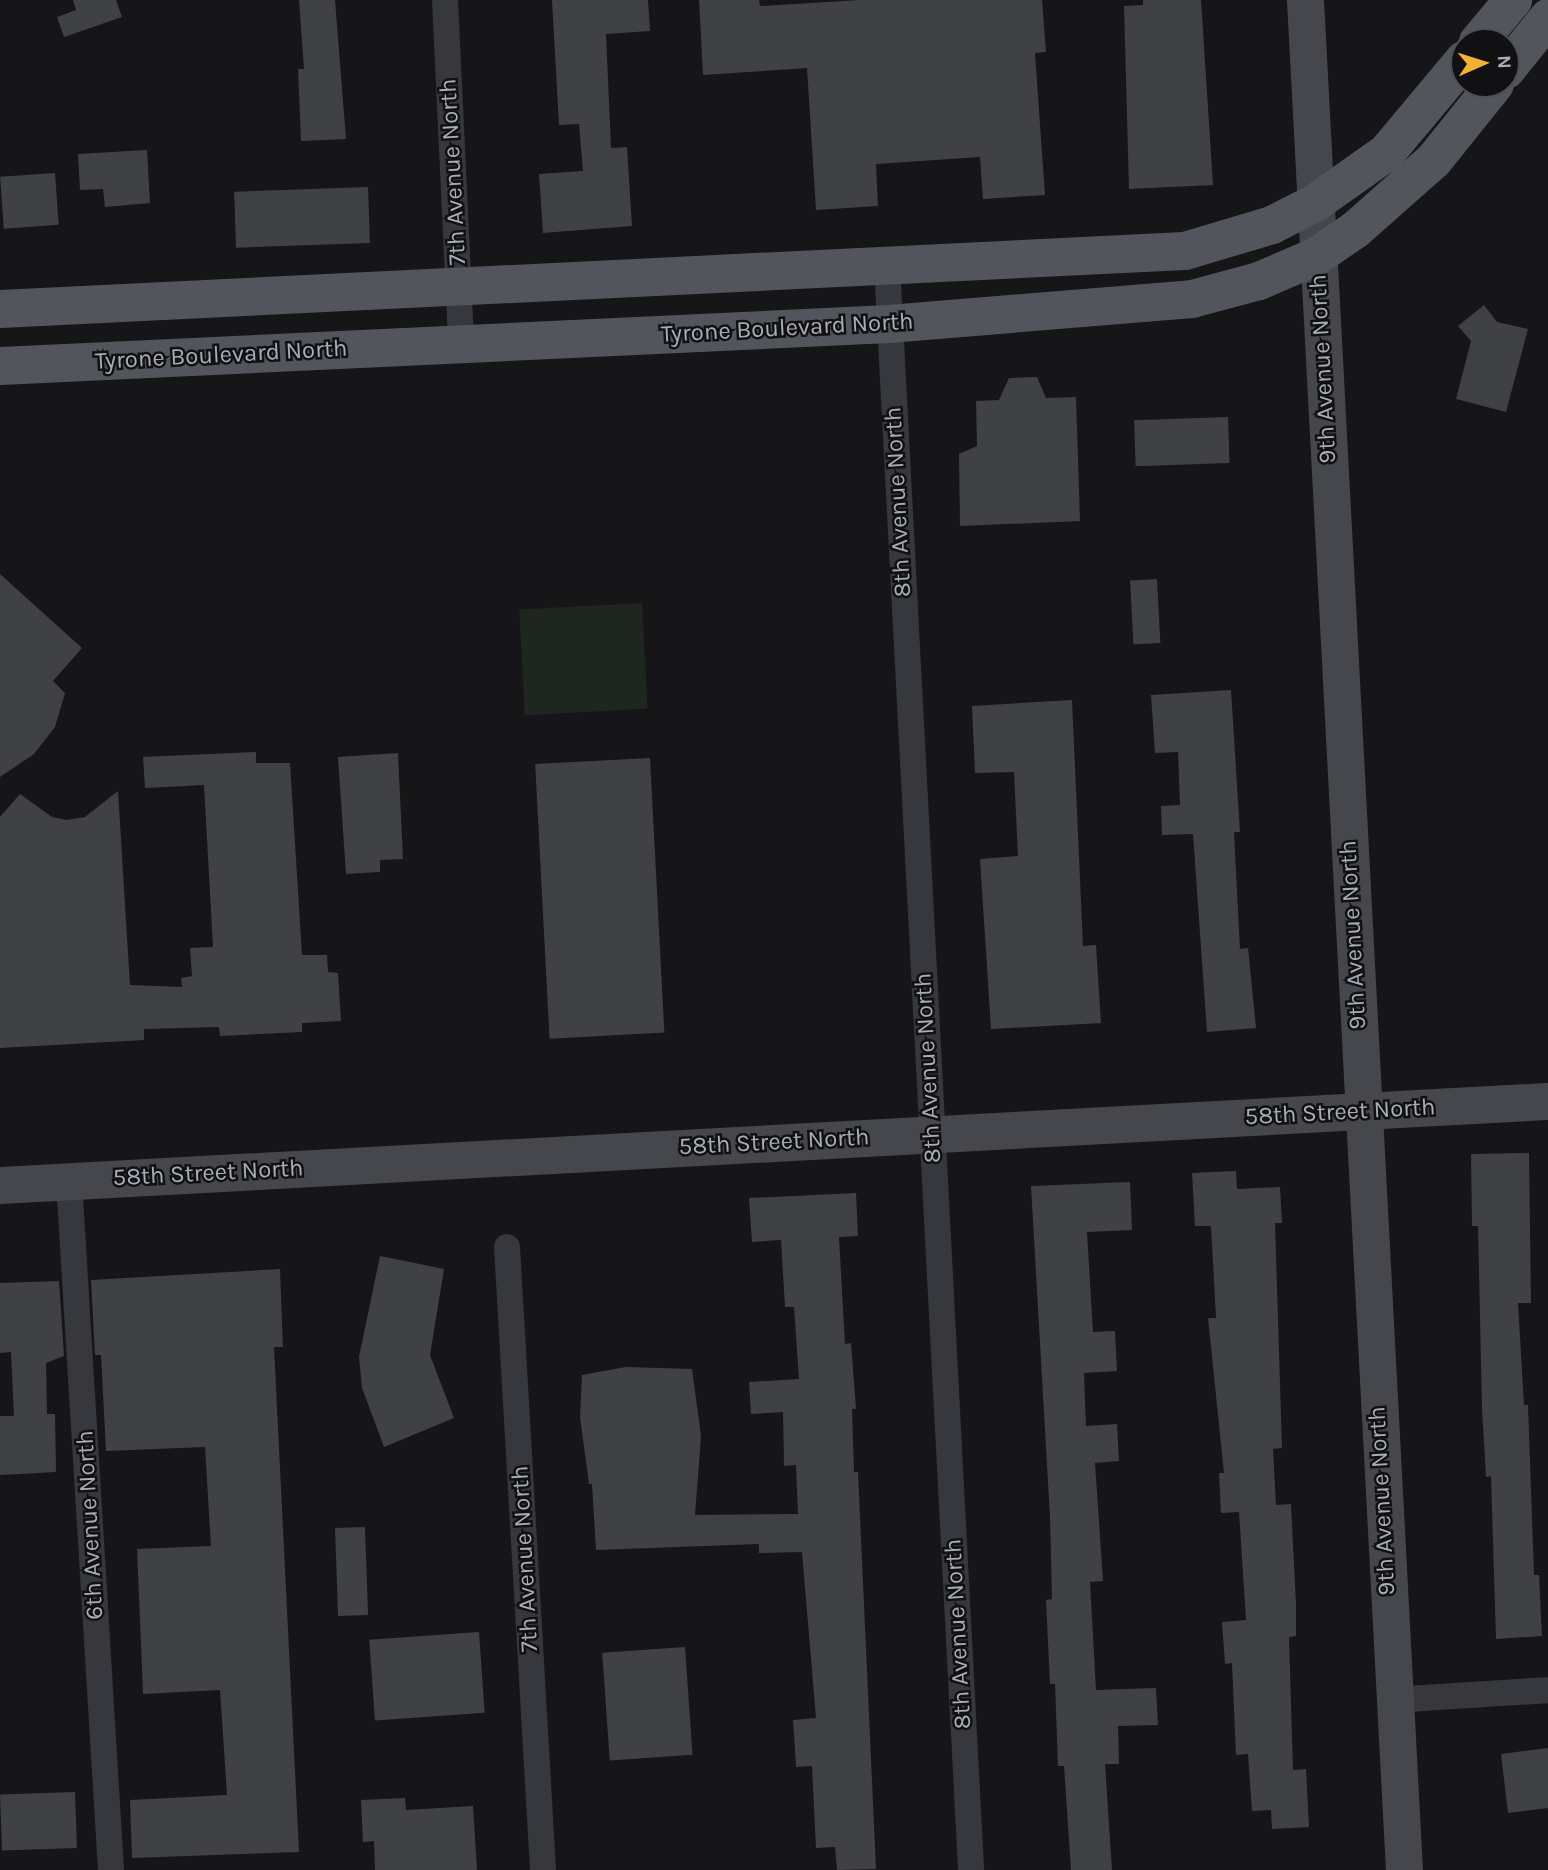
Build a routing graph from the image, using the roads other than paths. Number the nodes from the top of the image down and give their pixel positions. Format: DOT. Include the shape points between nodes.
graph roads {
  1 [pos="445,0"];
  2 [pos="1305,0"];
  3 [pos="1513,0"];
  4 [pos="1548,18"];
  5 [pos="1490,28"];
  6 [pos="1520,53"];
  7 [pos="1450,77"];
  8 [pos="1484,98"];
  9 [pos="1315,203"];
  10 [pos="1317,256"];
  11 [pos="887,265"];
  12 [pos="458,284"];
  13 [pos="0,309"];
  14 [pos="889,324"];
  15 [pos="461,344"];
  16 [pos="0,366"];
  17 [pos="1548,1101"];
  18 [pos="1362,1111"];
  19 [pos="931,1134"];
  20 [pos="69,1181"];
  21 [pos="0,1185"];
  22 [pos="507,1247"];
  23 [pos="1548,1690"];
  24 [pos="1391,1700"];
  25 [pos="111,1870"];
  26 [pos="543,1870"];
  27 [pos="971,1870"];
  28 [pos="1404,1870"];
  1 -- 12 [label="street, 7th Avenue North"];
  2 -- 9 [label="street, 9th Avenue North"];
  3 -- 5 [label="main road"];
  4 -- 6 [label="main road"];
  7 -- 9 [label="main road" via="1387,152"];
  8 -- 10 [label="main road, Tyrone Boulevard North" via="1434,160 1355,230"];
  9 -- 10 [label="street, 9th Avenue North"];
  9 -- 11 [label="main road" via="1259,230 1185,251"];
  10 -- 14 [label="main road, Tyrone Boulevard North" via="1259,282 1192,299"];
  10 -- 18 [label="street, 9th Avenue North"];
  11 -- 12 [label="main road"];
  11 -- 14 [label="street, 8th Avenue North"];
  12 -- 13 [label="main road"];
  12 -- 15 [label="street, 7th Avenue North"];
  14 -- 15 [label="main road, Tyrone Boulevard North"];
  14 -- 19 [label="street, 8th Avenue North"];
  15 -- 16 [label="main road, Tyrone Boulevard North"];
  17 -- 18 [label="street, 58th Street North"];
  18 -- 19 [label="street, 58th Street North"];
  18 -- 24 [label="street, 9th Avenue North"];
  19 -- 20 [label="street, 58th Street North"];
  19 -- 27 [label="street, 8th Avenue North"];
  20 -- 21 [label="street, 58th Street North"];
  20 -- 25 [label="street, 6th Avenue North"];
  22 -- 26 [label="street, 7th Avenue North"];
  23 -- 24 [label="street"];
  24 -- 28 [label="street, 9th Avenue North"];
}
